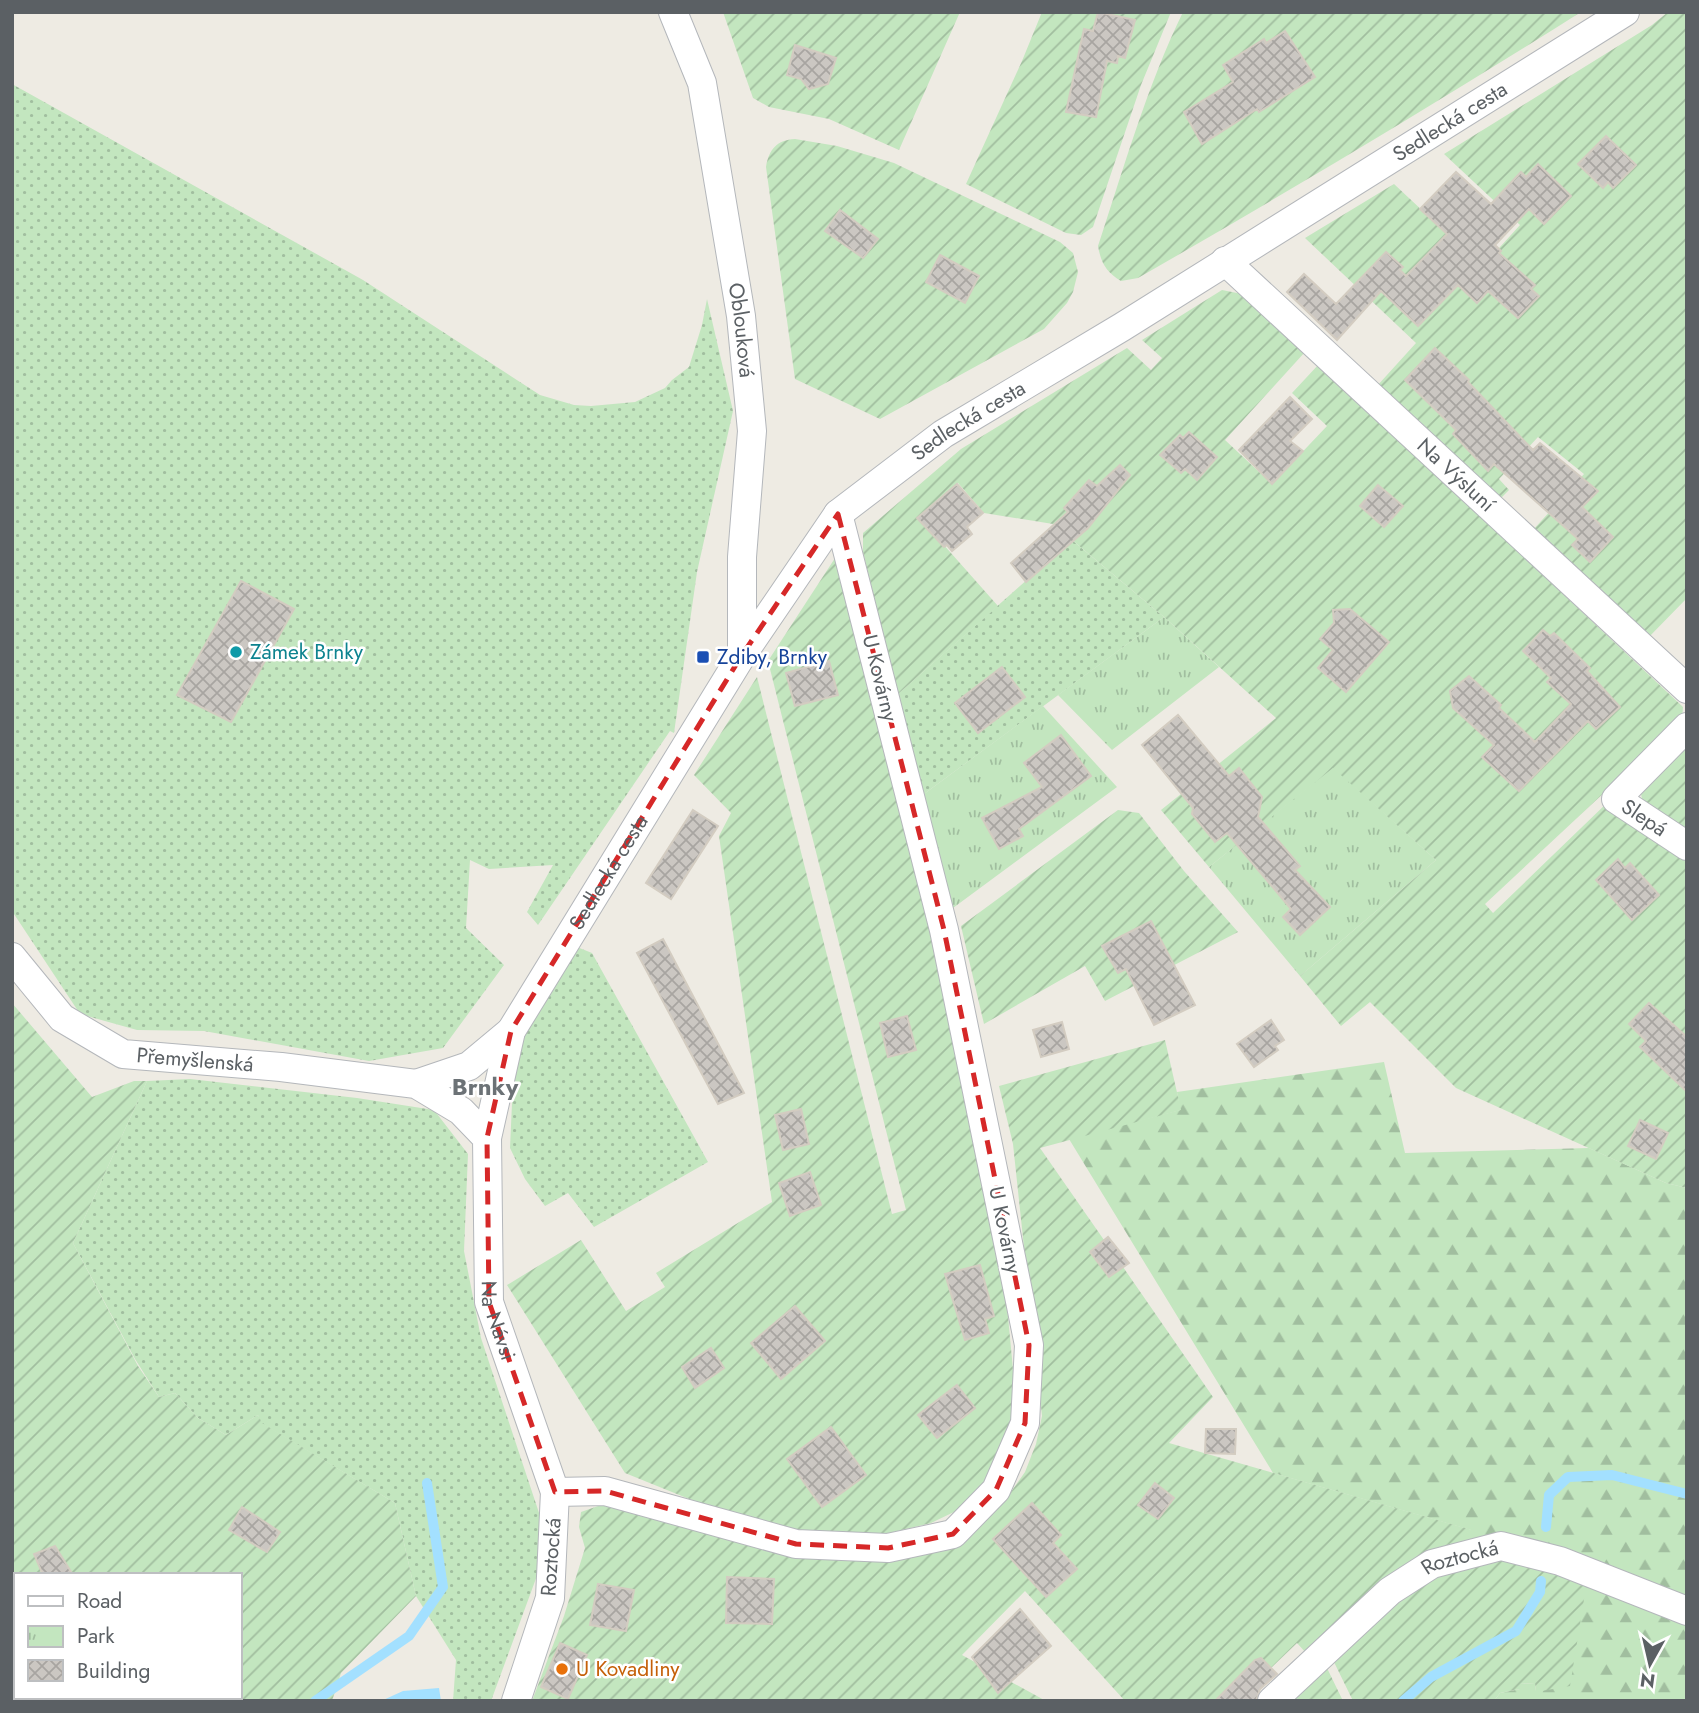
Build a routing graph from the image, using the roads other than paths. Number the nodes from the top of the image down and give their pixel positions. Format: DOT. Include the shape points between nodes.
graph roads {
  1 [pos="673,12"];
  2 [pos="1625,12"];
  3 [pos="1225,261"];
  4 [pos="838,514"];
  5 [pos="742,655"];
  6 [pos="1687,690"];
  7 [pos="1687,727"];
  8 [pos="1687,846"];
  9 [pos="12,957"];
  10 [pos="511,1031"];
  11 [pos="416,1084"];
  12 [pos="487,1138"];
  13 [pos="555,1492"];
  14 [pos="1687,1611"];
  15 [pos="516,1701"];
  16 [pos="1272,1701"];
  1 -- 5 [label="street, Oblouková" via="702,83 741,316 752,431 742,557"];
  2 -- 3 [label="street, Sedlecká cesta"];
  3 -- 4 [label="street, Sedlecká cesta" via="943,434"];
  3 -- 6 [label="street, Na Výsluní"];
  4 -- 5 [label="street, Sedlecká cesta"];
  4 -- 13 [label="street, U Kovárny" via="944,930 1029,1345 1025,1423 996,1490 953,1534 888,1548 796,1544 605,1491"];
  5 -- 10 [label="street, Sedlecká cesta"];
  7 -- 8 [label="street, Slepá" via="1616,799"];
  9 -- 11 [label="street, Přemyšlenská" via="62,1018 123,1054"];
  10 -- 11 [label="street" via="469,1066"];
  10 -- 12 [label="street, Na Návsi"];
  11 -- 12 [label="street" via="461,1111"];
  12 -- 13 [label="street, Na Návsi" via="489,1302"];
  13 -- 15 [label="street, Roztocká" via="550,1598"];
  14 -- 16 [label="street, Roztocká" via="1560,1561 1501,1546 1433,1564 1390,1591"];
}
